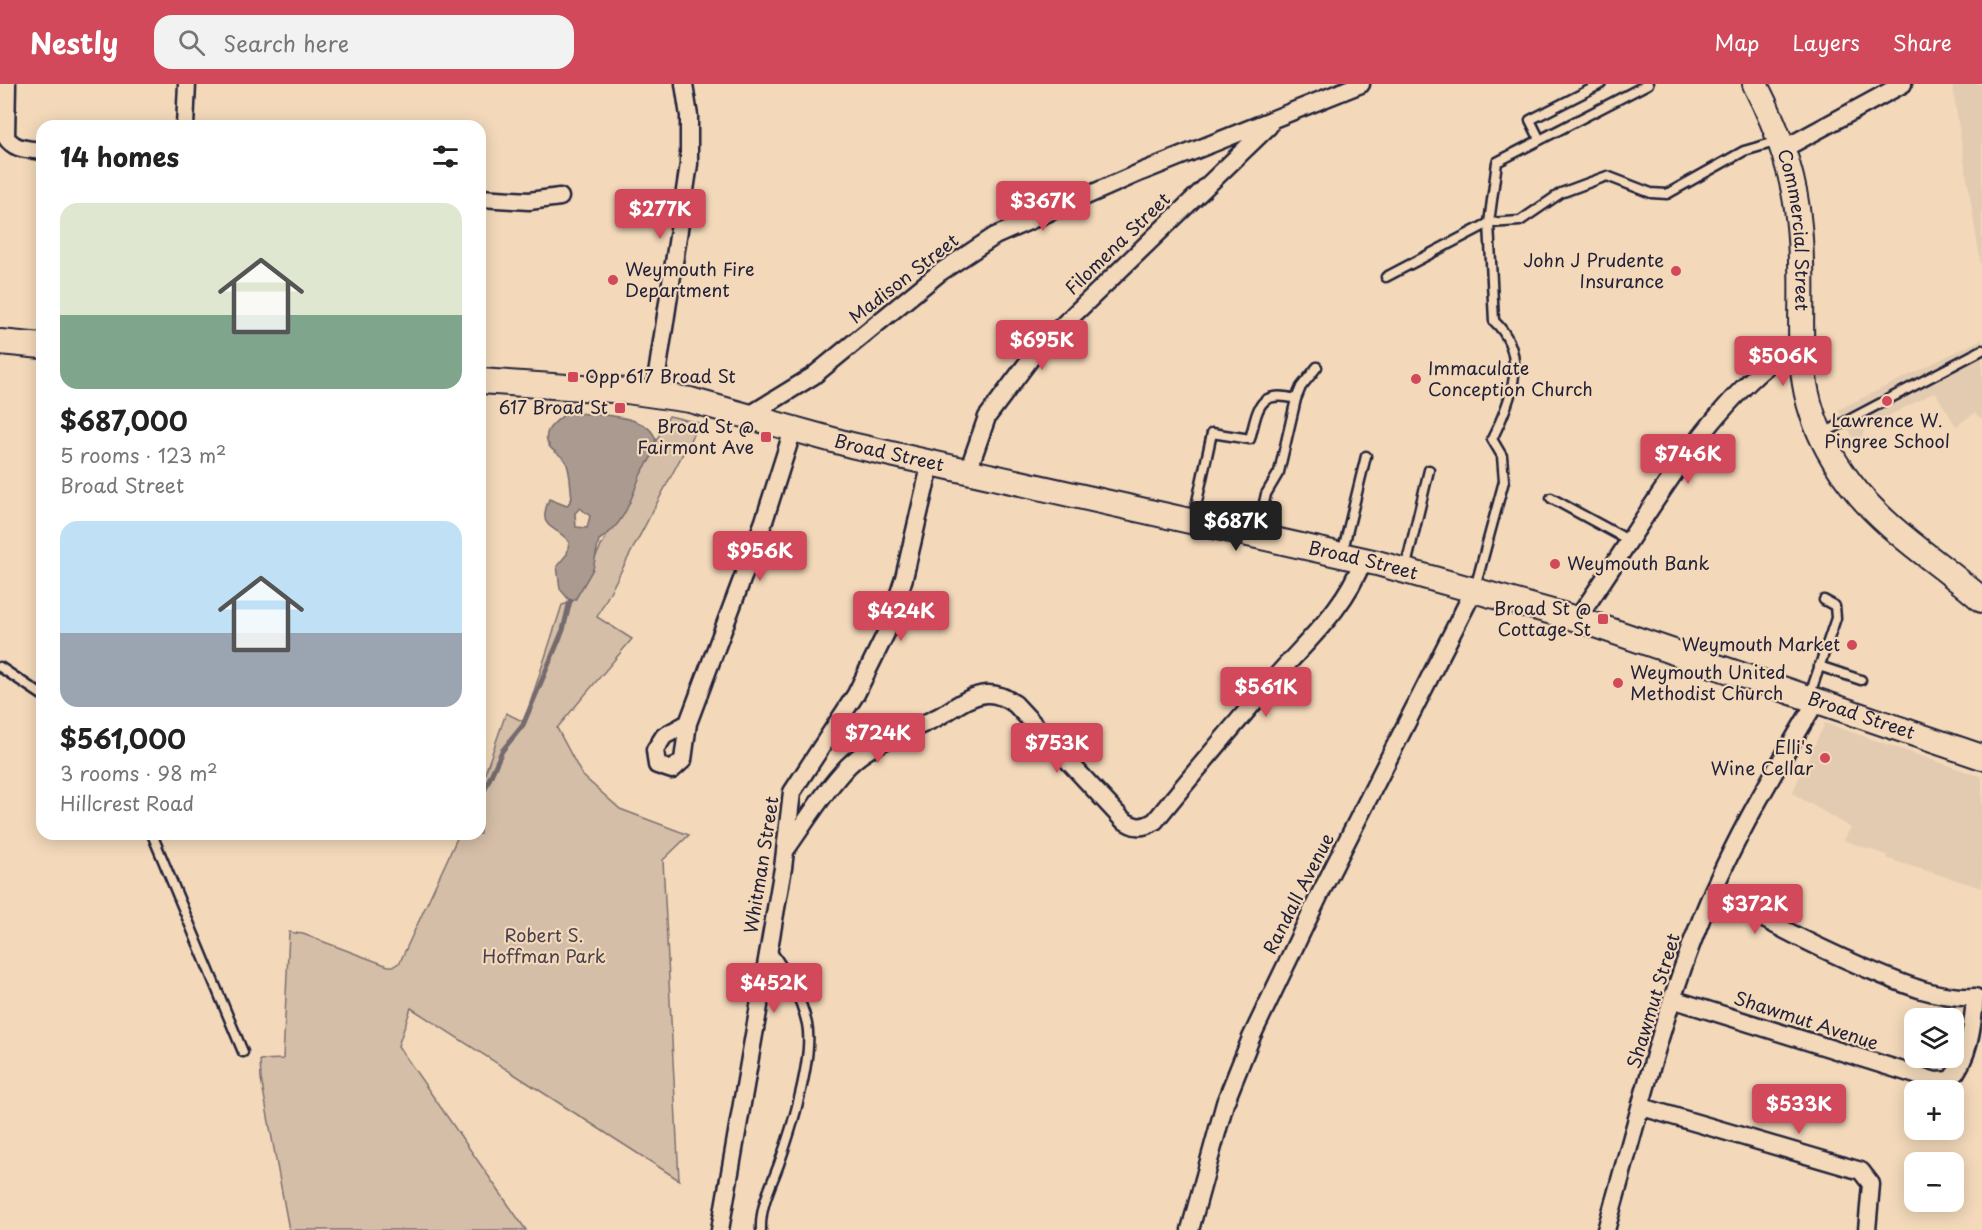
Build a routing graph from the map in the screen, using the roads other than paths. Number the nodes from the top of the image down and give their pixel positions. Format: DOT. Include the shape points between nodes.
graph roads {
  1 [pos="7,84"];
  2 [pos="187,84"];
  3 [pos="684,84"];
  4 [pos="1361,84"];
  5 [pos="1601,84"];
  6 [pos="1648,84"];
  7 [pos="1755,84"];
  8 [pos="1903,84"];
  9 [pos="1276,119"];
  10 [pos="184,120"];
  11 [pos="1540,140"];
  12 [pos="1782,145"];
  13 [pos="36,150"];
  14 [pos="486,198"];
  15 [pos="560,198"];
  16 [pos="1489,223"];
  17 [pos="1386,277"];
  18 [pos="0,342"];
  19 [pos="36,345"];
  20 [pos="1800,347"];
  21 [pos="1982,350"];
  22 [pos="1317,367"];
  23 [pos="486,381"];
  24 [pos="654,394"];
  25 [pos="1296,399"];
  26 [pos="748,416"];
  27 [pos="793,430"];
  28 [pos="1821,434"];
  29 [pos="1366,456"];
  30 [pos="931,462"];
  31 [pos="1429,470"];
  32 [pos="968,471"];
  33 [pos="1551,498"];
  34 [pos="1193,520"];
  35 [pos="1257,535"];
  36 [pos="1630,541"];
  37 [pos="1353,557"];
  38 [pos="1405,570"];
  39 [pos="1475,588"];
  40 [pos="1824,600"];
  41 [pos="1982,600"];
  42 [pos="1577,619"];
  43 [pos="1820,666"];
  44 [pos="0,667"];
  45 [pos="1861,680"];
  46 [pos="36,691"];
  47 [pos="1813,699"];
  48 [pos="688,723"];
  49 [pos="1982,757"];
  50 [pos="155,840"];
  51 [pos="785,851"];
  52 [pos="1714,891"];
  53 [pos="769,947"];
  54 [pos="1978,997"];
  55 [pos="1672,999"];
  56 [pos="243,1052"];
  57 [pos="1642,1107"];
  58 [pos="724,1207"];
  59 [pos="720,1230"];
  60 [pos="727,1230"];
  61 [pos="761,1230"];
  62 [pos="1190,1230"];
  63 [pos="1606,1230"];
  64 [pos="1867,1230"];
  1 -- 13 [label="street" via="6,137 18,148"];
  2 -- 10 [label="street"];
  3 -- 24 [label="street" via="689,164"];
  4 -- 9 [label="street, Madison Street"];
  5 -- 11 [label="lane" via="1530,120"];
  6 -- 11 [label="lane"];
  7 -- 12 [label="main road, Commercial Street"];
  8 -- 12 [label="street"];
  9 -- 26 [label="street, Madison Street" via="1098,190 988,240 939,273 813,376"];
  9 -- 32 [label="street, Filomena Street" via="1037,350 987,417"];
  11 -- 16 [label="lane" via="1497,162"];
  12 -- 16 [label="lane" via="1744,151 1667,194 1651,193 1607,176 1561,193 1520,221"];
  12 -- 20 [label="main road, Commercial Street" via="1800,228"];
  14 -- 15 [label="street"];
  16 -- 17 [label="lane"];
  16 -- 39 [label="lane" via="1494,321 1509,339 1514,360 1509,400 1492,439 1502,456 1504,481"];
  18 -- 19 [label="main road"];
  20 -- 28 [label="main road, Commercial Street" via="1806,398"];
  20 -- 36 [label="street" via="1770,364 1724,410"];
  21 -- 28 [label="lane"];
  22 -- 25 [label="lane"];
  23 -- 24 [label="main road, Broad Street"];
  24 -- 26 [label="main road, Broad Street"];
  25 -- 34 [label="lane" via="1278,394 1263,402 1250,439 1212,433"];
  25 -- 35 [label="lane" via="1279,472 1266,494"];
  26 -- 27 [label="main road, Broad Street"];
  27 -- 30 [label="main road, Broad Street"];
  27 -- 48 [label="street" via="764,521"];
  28 -- 41 [label="main road, Commercial Street" via="1866,504"];
  29 -- 37 [label="lane"];
  30 -- 32 [label="main road, Broad Street"];
  30 -- 51 [label="street, Whitman Street" via="904,578 889,623 856,694 792,792"];
  31 -- 38 [label="lane"];
  32 -- 34 [label="main road, Broad Street"];
  33 -- 36 [label="lane"];
  34 -- 35 [label="main road, Broad Street"];
  35 -- 37 [label="main road, Broad Street"];
  36 -- 42 [label="street"];
  37 -- 38 [label="main road, Broad Street"];
  37 -- 51 [label="street" via="1355,584 1333,614 1146,827 1133,826 1122,819 1015,704 987,694 892,736 860,756 835,782"];
  38 -- 39 [label="main road, Broad Street"];
  39 -- 42 [label="main road, Broad Street"];
  39 -- 62 [label="street, Randall Avenue" via="1251,1038 1223,1112"];
  40 -- 43 [label="lane" via="1837,610"];
  42 -- 47 [label="main road, Broad Street"];
  43 -- 45 [label="lane"];
  43 -- 47 [label="lane"];
  44 -- 46 [label="lane"];
  47 -- 49 [label="main road, Broad Street"];
  47 -- 52 [label="street, Shawmut Street"];
  50 -- 56 [label="lane"];
  51 -- 53 [label="street, Whitman Street"];
  52 -- 54 [label="street, Shawmut Avenue" via="1815,946 1930,994"];
  52 -- 55 [label="street, Shawmut Street"];
  53 -- 58 [label="street, Whitman Street"];
  53 -- 61 [label="lane" via="791,980 808,1038 799,1093 763,1208"];
  54 -- 55 [label="street, Shawmut Avenue" via="1970,1036 1956,1074 1950,1080 1935,1081"];
  55 -- 57 [label="street, Shawmut Street"];
  57 -- 63 [label="street, Shawmut Street"];
  57 -- 64 [label="street" via="1861,1171 1871,1184"];
  58 -- 59 [label="street, Whitman Street"];
  58 -- 60 [label="street"];
}
